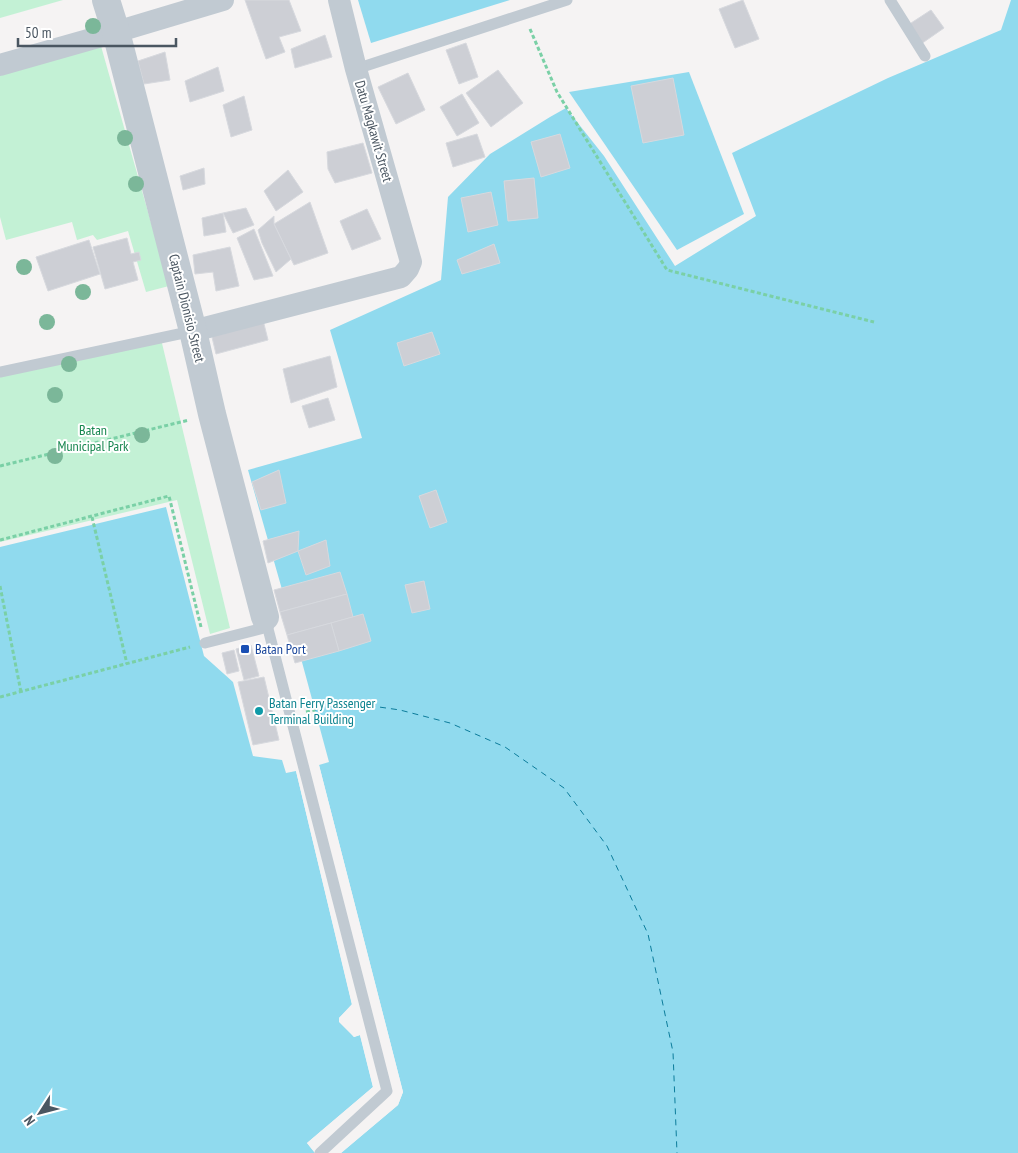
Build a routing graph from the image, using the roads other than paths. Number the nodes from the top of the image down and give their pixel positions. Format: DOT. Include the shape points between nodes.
graph roads {
  1 [pos="106,0"];
  2 [pos="223,0"];
  3 [pos="340,0"];
  4 [pos="568,0"];
  5 [pos="890,0"];
  6 [pos="116,32"];
  7 [pos="925,56"];
  8 [pos="0,65"];
  9 [pos="356,69"];
  10 [pos="193,330"];
  11 [pos="0,372"];
  12 [pos="266,622"];
  13 [pos="205,643"];
  14 [pos="320,1153"];
  1 -- 6 [label="street, Captain Dionisio Street"];
  2 -- 6 [label="street"];
  3 -- 9 [label="street, Datu Magkawit Street"];
  4 -- 9 [label="lane"];
  5 -- 7 [label="lane"];
  6 -- 8 [label="street"];
  6 -- 10 [label="street, Captain Dionisio Street"];
  9 -- 10 [label="street, Datu Magkawit Street" via="411,262 408,269 401,277"];
  10 -- 11 [label="lane"];
  10 -- 12 [label="street, Captain Dionisio Street"];
  12 -- 13 [label="lane"];
  12 -- 14 [label="lane" via="387,1091"];
}
